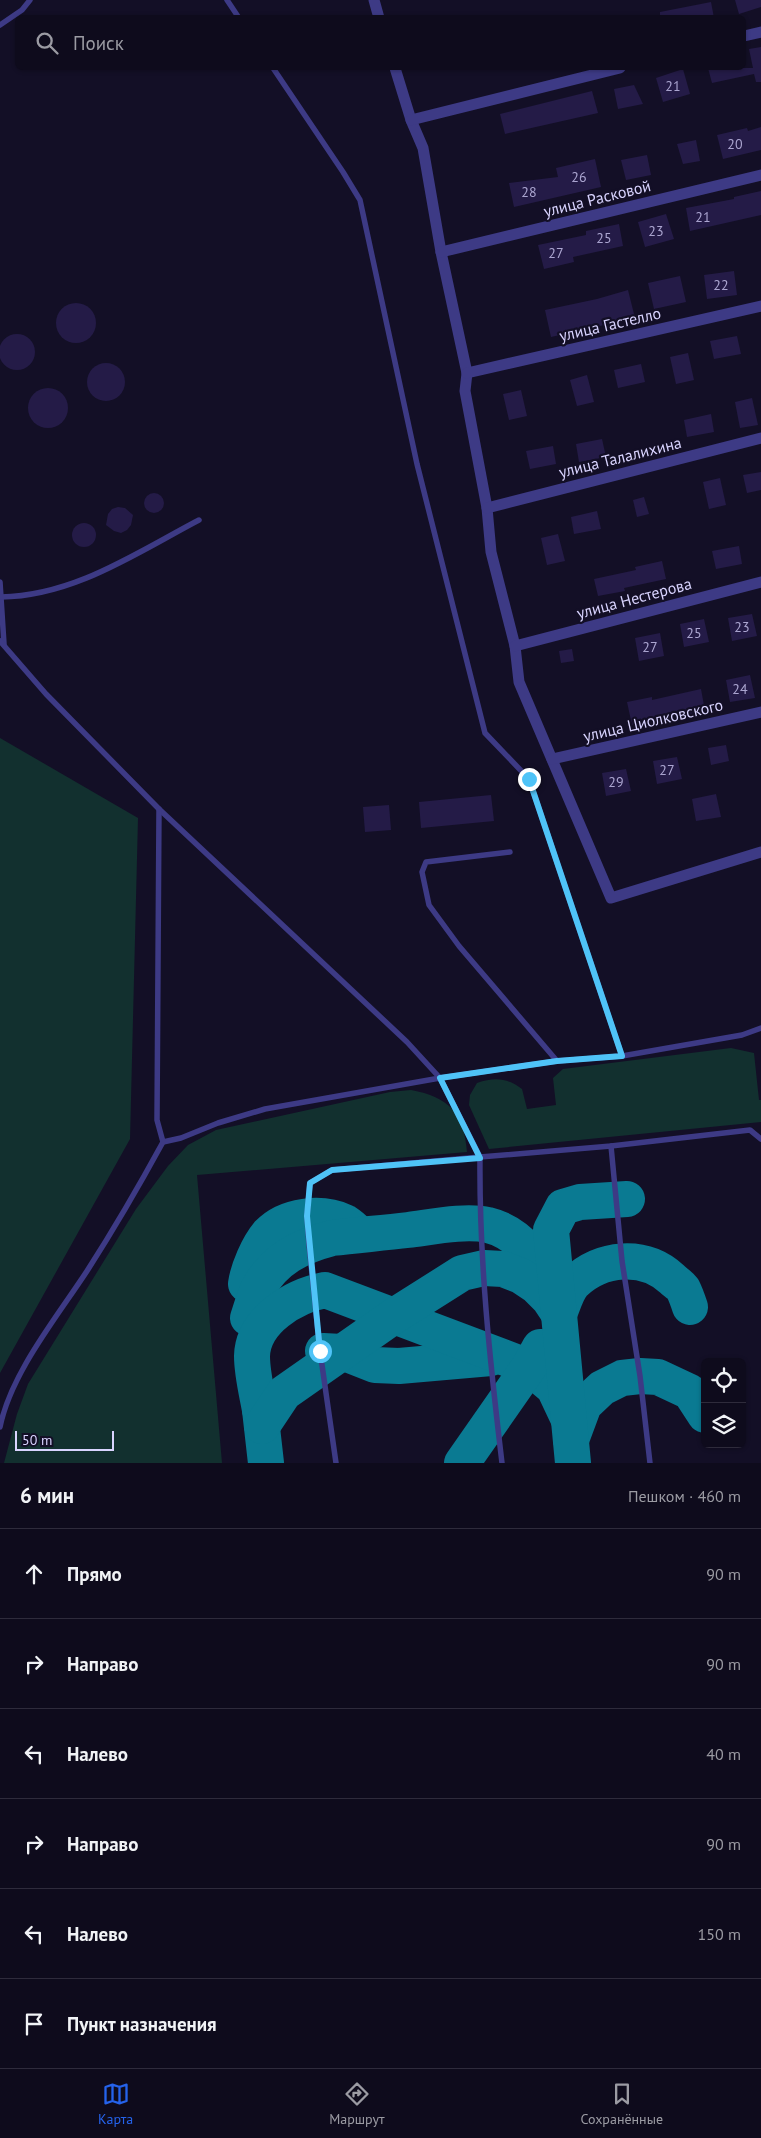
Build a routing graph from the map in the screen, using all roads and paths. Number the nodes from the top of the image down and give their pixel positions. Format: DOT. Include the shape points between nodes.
graph roads {
  1 [pos="30,0"];
  2 [pos="227,0"];
  3 [pos="374,0"];
  4 [pos="237,15"];
  5 [pos="379,15"];
  6 [pos="0,25"];
  7 [pos="761,32"];
  8 [pos="746,36"];
  9 [pos="274,70"];
  10 [pos="396,70"];
  11 [pos="612,70"];
  12 [pos="411,120"];
  13 [pos="761,175"];
  14 [pos="441,252"];
  15 [pos="761,306"];
  16 [pos="467,373"];
  17 [pos="761,438"];
  18 [pos="487,508"];
  19 [pos="199,520"];
  20 [pos="0,582"];
  21 [pos="761,582"];
  22 [pos="1,597"];
  23 [pos="2,643"];
  24 [pos="516,646"];
  25 [pos="761,712"];
  26 [pos="552,759"];
  27 [pos="159,809"];
  28 [pos="510,852"];
  29 [pos="761,852"];
  30 [pos="761,1028"];
  31 [pos="622,1056"];
  32 [pos="557,1061"];
  33 [pos="440,1078"];
  34 [pos="761,1139"];
  35 [pos="163,1142"];
  36 [pos="611,1146"];
  37 [pos="480,1158"];
  38 [pos="0,1427"];
  39 [pos="336,1463"];
  40 [pos="502,1463"];
  41 [pos="650,1463"];
  1 -- 6 [label="lane" via="22,10"];
  2 -- 4 [label="lane"];
  3 -- 5 [label="street"];
  7 -- 8 [label="street"];
  9 -- 31 [label="lane" via="360,200 417,464 485,733 529,779"];
  10 -- 12 [label="street"];
  11 -- 12 [label="street"];
  12 -- 14 [label="street" via="423,148"];
  13 -- 14 [label="street, улица Расковой"];
  14 -- 16 [label="street"];
  15 -- 16 [label="street, улица Гастелло"];
  16 -- 18 [label="street" via="466,391"];
  17 -- 18 [label="street, улица Талалихина"];
  18 -- 24 [label="street" via="491,552"];
  19 -- 22 [label="lane" via="94,576 25,597"];
  20 -- 22 [label="lane"];
  21 -- 24 [label="street, улица Нестерова"];
  22 -- 23 [label="lane"];
  23 -- 27 [label="lane" via="46,694"];
  24 -- 26 [label="street" via="520,682"];
  25 -- 26 [label="street, улица Циолковского"];
  26 -- 29 [label="street" via="611,898"];
  27 -- 33 [label="lane" via="399,1035"];
  27 -- 35 [label="lane" via="157,1120"];
  28 -- 32 [label="lane" via="426,862 422,872 429,905 459,946"];
  30 -- 31 [label="lane" via="742,1035"];
  31 -- 32 [label="lane"];
  32 -- 33 [label="lane"];
  33 -- 35 [label="lane" via="265,1109"];
  33 -- 37 [label="lane"];
  34 -- 36 [label="lane" via="750,1130"];
  35 -- 38 [label="lane" via="118,1222 24,1366 8,1398"];
  36 -- 37 [label="lane"];
  36 -- 41 [label="lane" via="622,1261"];
  37 -- 39 [label="lane" via="332,1170 310,1183 309,1245"];
  37 -- 40 [label="lane" via="480,1224"];
}
